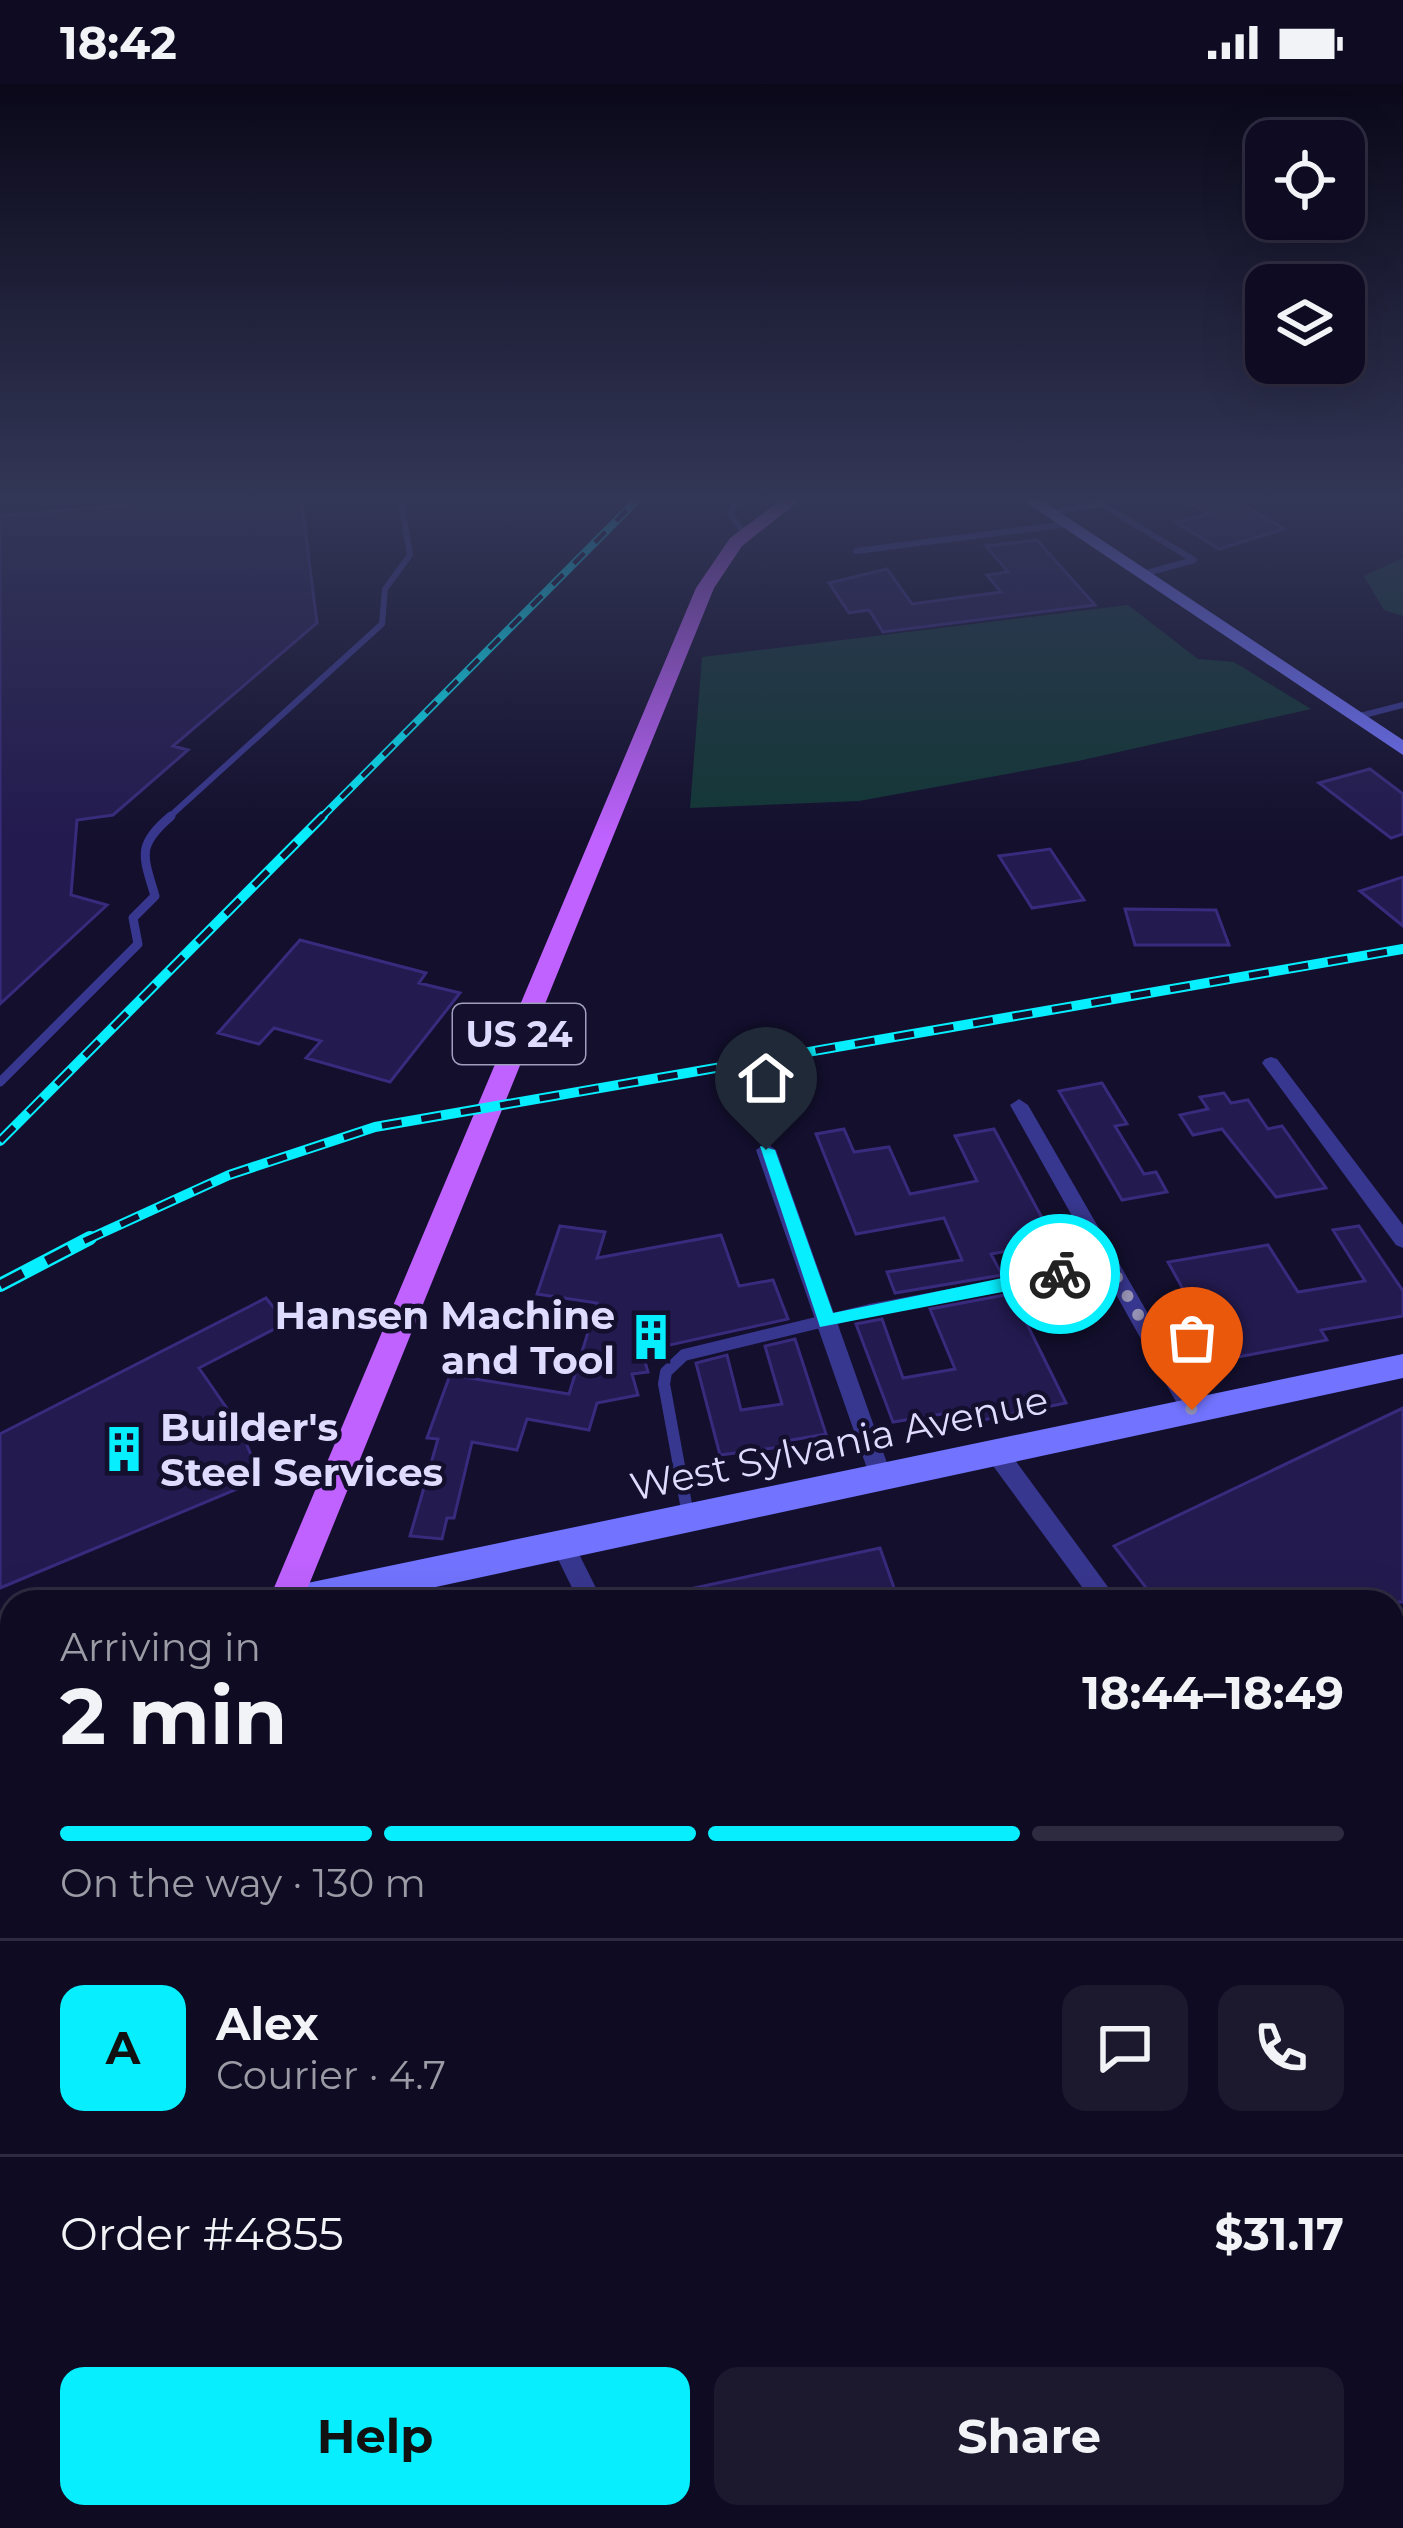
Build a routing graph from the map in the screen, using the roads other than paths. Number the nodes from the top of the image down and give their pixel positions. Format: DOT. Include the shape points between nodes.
graph roads {
  1 [pos="383,611"];
  2 [pos="695,611"];
  3 [pos="1198,611"];
  4 [pos="1403,705"];
  5 [pos="1355,717"];
  6 [pos="1403,749"];
  7 [pos="1271,1063"];
  8 [pos="0,1082"];
  9 [pos="1019,1105"];
  10 [pos="766,1150"];
  11 [pos="1403,1240"];
  12 [pos="1110,1265"];
  13 [pos="826,1322"];
  14 [pos="1400,1370"];
  15 [pos="1192,1410"];
  16 [pos="996,1452"];
  17 [pos="881,1477"];
  18 [pos="689,1518"];
  19 [pos="563,1545"];
  20 [pos="294,1590"];
  21 [pos="347,1590"];
  22 [pos="585,1590"];
  23 [pos="1098,1590"];
  1 -- 8 [label="lane" via="382,624 148,835 142,856 155,896 133,918 138,944"];
  2 -- 20 [label="main road, US 24"];
  3 -- 5 [label="main road"];
  4 -- 5 [label="lane"];
  5 -- 6 [label="main road"];
  7 -- 11 [label="street"];
  9 -- 12 [label="street"];
  10 -- 13 [label="street"];
  12 -- 13 [label="lane"];
  12 -- 15 [label="street"];
  13 -- 17 [label="street"];
  13 -- 18 [label="lane" via="684,1355 666,1372"];
  14 -- 15 [label="main road, West Sylvania Avenue"];
  15 -- 16 [label="main road, West Sylvania Avenue"];
  16 -- 17 [label="main road, West Sylvania Avenue"];
  16 -- 23 [label="street"];
  17 -- 18 [label="main road, West Sylvania Avenue"];
  18 -- 19 [label="main road, West Sylvania Avenue"];
  19 -- 21 [label="main road, West Sylvania Avenue"];
  19 -- 22 [label="street"];
}
